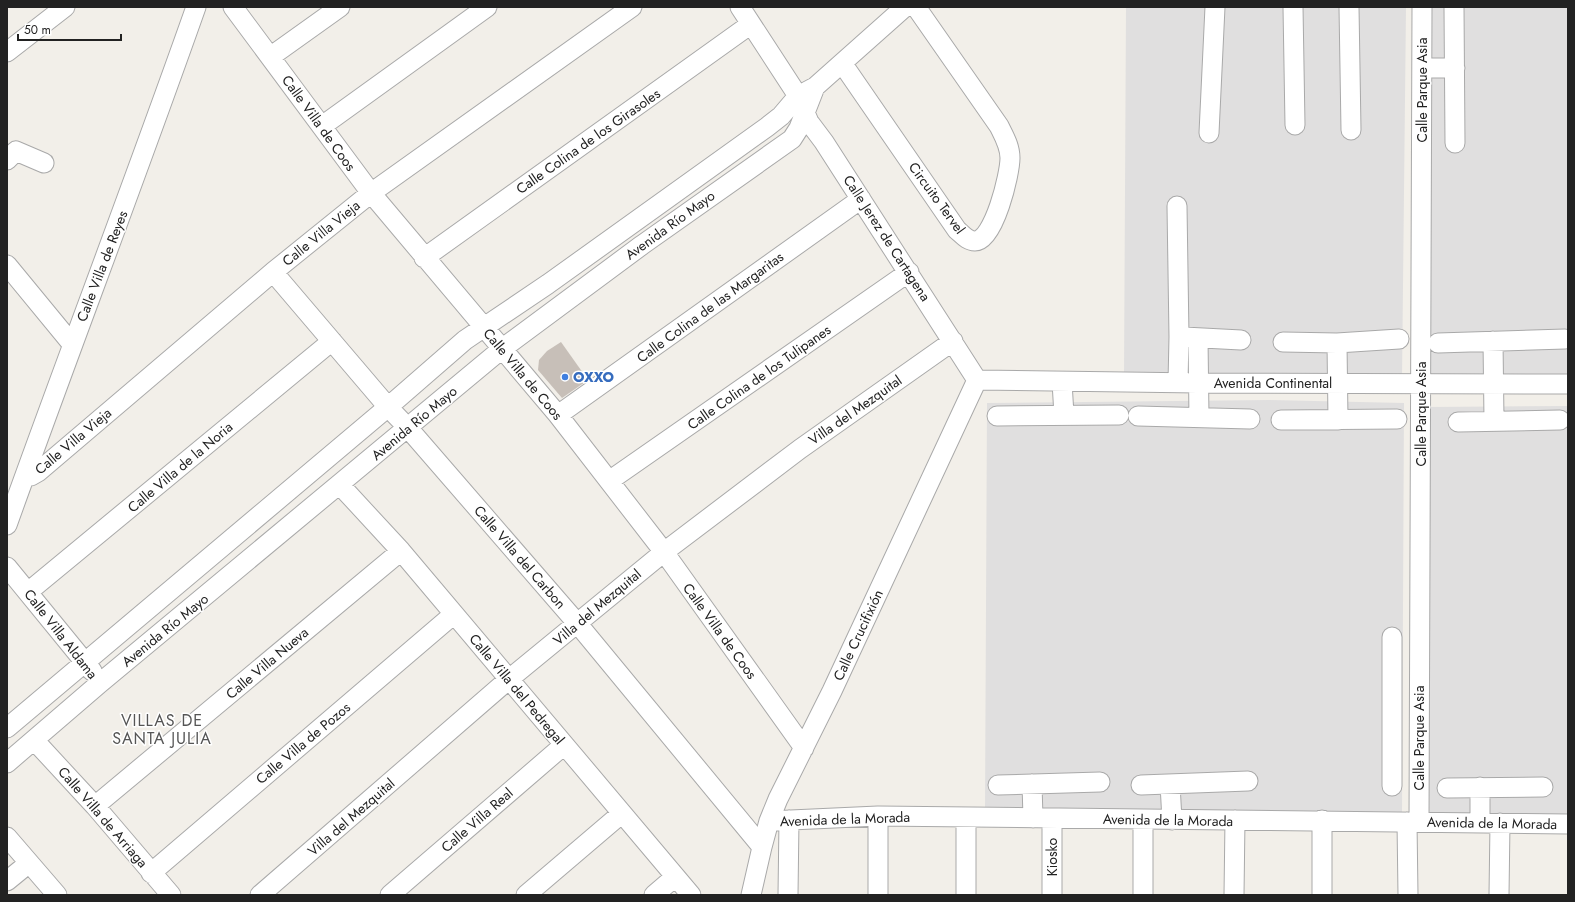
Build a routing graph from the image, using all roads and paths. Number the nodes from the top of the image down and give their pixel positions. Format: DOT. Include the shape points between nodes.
graph roads {
  1 [pos="64,7"];
  2 [pos="196,7"];
  3 [pos="233,7"];
  4 [pos="340,7"];
  5 [pos="487,7"];
  6 [pos="632,7"];
  7 [pos="740,7"];
  8 [pos="906,7"];
  9 [pos="916,7"];
  10 [pos="1215,7"];
  11 [pos="1293,7"];
  12 [pos="1349,7"];
  13 [pos="1422,7"];
  14 [pos="1454,7"];
  15 [pos="751,24"];
  16 [pos="7,52"];
  17 [pos="270,57"];
  18 [pos="842,63"];
  19 [pos="1422,68"];
  20 [pos="1455,68"];
  21 [pos="802,104"];
  22 [pos="1295,125"];
  23 [pos="322,126"];
  24 [pos="1351,130"];
  25 [pos="1209,133"];
  26 [pos="1455,143"];
  27 [pos="7,160"];
  28 [pos="44,163"];
  29 [pos="371,194"];
  30 [pos="861,199"];
  31 [pos="1177,206"];
  32 [pos="424,258"];
  33 [pos="273,272"];
  34 [pos="909,272"];
  35 [pos="9,273"];
  36 [pos="483,326"];
  37 [pos="1188,337"];
  38 [pos="1399,339"];
  39 [pos="1565,339"];
  40 [pos="1241,340"];
  41 [pos="332,341"];
  42 [pos="953,341"];
  43 [pos="1492,341"];
  44 [pos="1283,342"];
  45 [pos="1337,343"];
  46 [pos="1438,343"];
  47 [pos="72,344"];
  48 [pos="503,348"];
  49 [pos="977,380"];
  50 [pos="1062,382"];
  51 [pos="1178,382"];
  52 [pos="1337,383"];
  53 [pos="1422,383"];
  54 [pos="1492,383"];
  55 [pos="1198,384"];
  56 [pos="1568,384"];
  57 [pos="388,408"];
  58 [pos="1064,414"];
  59 [pos="558,415"];
  60 [pos="1119,415"];
  61 [pos="997,416"];
  62 [pos="1138,416"];
  63 [pos="1199,418"];
  64 [pos="1250,419"];
  65 [pos="1281,420"];
  66 [pos="1338,420"];
  67 [pos="1397,420"];
  68 [pos="1494,420"];
  69 [pos="1560,420"];
  70 [pos="1458,422"];
  71 [pos="408,428"];
  72 [pos="25,476"];
  73 [pos="609,481"];
  74 [pos="340,485"];
  75 [pos="7,524"];
  76 [pos="401,551"];
  77 [pos="664,552"];
  78 [pos="7,567"];
  79 [pos="28,592"];
  80 [pos="454,614"];
  81 [pos="577,623"];
  82 [pos="1392,637"];
  83 [pos="85,661"];
  84 [pos="508,680"];
  85 [pos="100,683"];
  86 [pos="1393,713"];
  87 [pos="1418,713"];
  88 [pos="7,728"];
  89 [pos="34,740"];
  90 [pos="564,745"];
  91 [pos="804,748"];
  92 [pos="7,763"];
  93 [pos="1248,781"];
  94 [pos="1100,782"];
  95 [pos="1032,784"];
  96 [pos="1141,784"];
  97 [pos="1170,784"];
  98 [pos="998,785"];
  99 [pos="1392,786"];
  100 [pos="1480,787"];
  101 [pos="1543,787"];
  102 [pos="1447,788"];
  103 [pos="95,806"];
  104 [pos="621,814"];
  105 [pos="878,816"];
  106 [pos="966,817"];
  107 [pos="1033,818"];
  108 [pos="1052,818"];
  109 [pos="789,820"];
  110 [pos="1143,820"];
  111 [pos="1172,820"];
  112 [pos="1235,820"];
  113 [pos="1322,820"];
  114 [pos="769,821"];
  115 [pos="1413,822"];
  116 [pos="1480,823"];
  117 [pos="1500,823"];
  118 [pos="1568,824"];
  119 [pos="7,837"];
  120 [pos="762,847"];
  121 [pos="29,863"];
  122 [pos="151,873"];
  123 [pos="675,876"];
  124 [pos="7,881"];
  125 [pos="57,895"];
  126 [pos="170,895"];
  127 [pos="260,895"];
  128 [pos="390,895"];
  129 [pos="526,895"];
  130 [pos="654,895"];
  131 [pos="691,895"];
  132 [pos="752,895"];
  133 [pos="788,895"];
  134 [pos="878,895"];
  135 [pos="966,895"];
  136 [pos="1052,895"];
  137 [pos="1143,895"];
  138 [pos="1234,895"];
  139 [pos="1322,895"];
  140 [pos="1408,895"];
  141 [pos="1499,895"];
  1 -- 16 [label="street"];
  2 -- 47 [label="street, Calle Villa de Reyes" via="141,164"];
  3 -- 17 [label="street, Calle Villa de Coos"];
  4 -- 17 [label="street"];
  5 -- 23 [label="street"];
  6 -- 29 [label="street, Calle Villa Vieja"];
  7 -- 15 [label="street, Calle Jerez de Cartagena"];
  8 -- 18 [label="street, Avenida Río Mayo"];
  9 -- 18 [label="street, Circuito Tervel" via="998,126 1009,147 1007,180 992,226 982,239 975,242 957,230"];
  10 -- 25 [label="street"];
  11 -- 22 [label="street"];
  12 -- 24 [label="street"];
  13 -- 19 [label="street, Calle Parque Asia"];
  14 -- 20 [label="street"];
  15 -- 21 [label="street, Calle Jerez de Cartagena"];
  15 -- 32 [label="street, Calle Colina de los Girasoles"];
  17 -- 23 [label="street, Calle Villa de Coos"];
  18 -- 21 [label="street, Avenida Río Mayo"];
  19 -- 20 [label="street"];
  19 -- 53 [label="street, Calle Parque Asia"];
  20 -- 26 [label="street"];
  21 -- 30 [label="street, Calle Jerez de Cartagena" via="816,133"];
  21 -- 36 [label="street, Avenida Río Mayo" via="781,116 548,284"];
  21 -- 48 [label="street, Avenida Río Mayo" via="799,128 792,139 642,244"];
  23 -- 29 [label="street, Calle Villa de Coos"];
  27 -- 28 [label="street" via="16,151"];
  29 -- 32 [label="street, Calle Villa de Coos"];
  29 -- 33 [label="street, Calle Villa Vieja"];
  30 -- 34 [label="street, Calle Jerez de Cartagena"];
  30 -- 59 [label="street, Calle Colina de las Margaritas"];
  31 -- 37 [label="street"];
  32 -- 36 [label="street, Calle Villa de Coos"];
  33 -- 41 [label="street, Calle Villa del Carbon"];
  33 -- 72 [label="street, Calle Villa Vieja" via="38,472"];
  34 -- 42 [label="street, Calle Jerez de Cartagena"];
  34 -- 73 [label="street, Calle Colina de los Tulipanes"];
  35 -- 47 [label="street"];
  36 -- 48 [label="street, Calle Villa de Coos"];
  36 -- 57 [label="street, Avenida Río Mayo" via="442,358"];
  37 -- 40 [label="street"];
  37 -- 51 [label="street"];
  37 -- 55 [label="street"];
  38 -- 45 [label="street"];
  39 -- 43 [label="street"];
  41 -- 57 [label="street, Calle Villa del Carbon"];
  41 -- 79 [label="street, Calle Villa de la Noria"];
  42 -- 49 [label="street, Calle Jerez de Cartagena"];
  42 -- 77 [label="street, Villa del Mezquital" via="800,449"];
  43 -- 46 [label="street"];
  43 -- 54 [label="street"];
  44 -- 45 [label="street"];
  45 -- 52 [label="street"];
  47 -- 72 [label="street, Calle Villa de Reyes"];
  48 -- 59 [label="street, Calle Villa de Coos"];
  48 -- 71 [label="street, Avenida Río Mayo"];
  49 -- 50 [label="street, Avenida Continental"];
  49 -- 91 [label="street, Calle Crucifixión"];
  50 -- 51 [label="street, Avenida Continental"];
  50 -- 58 [label="street"];
  51 -- 55 [label="street, Avenida Continental"];
  52 -- 53 [label="street, Avenida Continental"];
  52 -- 55 [label="street, Avenida Continental"];
  52 -- 66 [label="street"];
  53 -- 54 [label="street, Avenida Continental"];
  53 -- 87 [label="street, Calle Parque Asia"];
  54 -- 56 [label="street, Avenida Continental"];
  54 -- 68 [label="street"];
  55 -- 63 [label="street"];
  57 -- 71 [label="street, Calle Villa del Carbon"];
  57 -- 83 [label="street, Avenida Río Mayo"];
  58 -- 60 [label="street"];
  58 -- 61 [label="street"];
  59 -- 73 [label="street, Calle Villa de Coos"];
  62 -- 63 [label="street"];
  63 -- 64 [label="street"];
  65 -- 66 [label="street"];
  66 -- 67 [label="street"];
  68 -- 69 [label="street"];
  68 -- 70 [label="street"];
  71 -- 74 [label="street, Avenida Río Mayo"];
  71 -- 81 [label="street, Calle Villa del Carbon"];
  72 -- 75 [label="street, Calle Villa de Reyes"];
  73 -- 77 [label="street, Calle Villa de Coos"];
  74 -- 76 [label="street, Calle Villa del Pedregal"];
  74 -- 85 [label="street, Avenida Río Mayo"];
  76 -- 80 [label="street, Calle Villa del Pedregal"];
  76 -- 103 [label="street, Calle Villa Nueva"];
  77 -- 81 [label="street, Villa del Mezquital"];
  77 -- 91 [label="street, Calle Villa de Coos"];
  78 -- 79 [label="street, Calle Villa Aldama"];
  79 -- 83 [label="street, Calle Villa Aldama"];
  80 -- 84 [label="street, Calle Villa del Pedregal"];
  80 -- 122 [label="street, Calle Villa de Pozos"];
  81 -- 84 [label="street, Villa del Mezquital"];
  81 -- 120 [label="street, Calle Villa del Carbon"];
  82 -- 86 [label="street"];
  83 -- 85 [label="street, Calle Villa Aldama"];
  83 -- 88 [label="street, Avenida Río Mayo"];
  84 -- 90 [label="street, Calle Villa del Pedregal"];
  84 -- 127 [label="street, Villa del Mezquital"];
  85 -- 89 [label="street, Avenida Río Mayo"];
  86 -- 87 [label="street"];
  86 -- 99 [label="street"];
  87 -- 115 [label="street, Calle Parque Asia"];
  89 -- 92 [label="street, Avenida Río Mayo"];
  89 -- 103 [label="street, Calle Villa de Arriaga"];
  90 -- 104 [label="street, Calle Villa del Pedregal"];
  90 -- 128 [label="street, Calle Villa Real"];
  91 -- 114 [label="street, Calle Crucifixión"];
  93 -- 97 [label="street"];
  94 -- 95 [label="street"];
  95 -- 98 [label="street"];
  95 -- 107 [label="street"];
  96 -- 97 [label="street"];
  97 -- 111 [label="street"];
  100 -- 101 [label="street"];
  100 -- 102 [label="street"];
  100 -- 116 [label="street"];
  103 -- 122 [label="street, Calle Villa de Arriaga"];
  104 -- 123 [label="street, Calle Villa del Pedregal"];
  104 -- 129 [label="street"];
  105 -- 106 [label="street, Avenida de la Morada"];
  105 -- 109 [label="street, Avenida de la Morada"];
  105 -- 134 [label="street"];
  106 -- 107 [label="street, Avenida de la Morada"];
  106 -- 135 [label="street"];
  107 -- 108 [label="street, Avenida de la Morada"];
  108 -- 110 [label="street, Avenida de la Morada"];
  108 -- 136 [label="street, Kiosko"];
  109 -- 114 [label="street, Avenida de la Morada"];
  109 -- 133 [label="street"];
  110 -- 111 [label="street, Avenida de la Morada"];
  110 -- 137 [label="street"];
  111 -- 112 [label="street, Avenida de la Morada"];
  112 -- 113 [label="street, Avenida de la Morada"];
  112 -- 138 [label="street"];
  113 -- 115 [label="street, Avenida de la Morada"];
  113 -- 139 [label="street"];
  114 -- 120 [label="street, Calle Crucifixión"];
  115 -- 116 [label="street, Avenida de la Morada"];
  115 -- 140 [label="street, Calle Parque Asia"];
  116 -- 117 [label="street, Avenida de la Morada"];
  117 -- 118 [label="street, Avenida de la Morada"];
  117 -- 141 [label="street"];
  119 -- 121 [label="street"];
  120 -- 132 [label="street, Calle Crucifixión"];
  121 -- 124 [label="street"];
  121 -- 125 [label="street"];
  122 -- 126 [label="street, Calle Villa de Arriaga"];
  123 -- 130 [label="street"];
  123 -- 131 [label="street, Calle Villa del Pedregal"];
}
